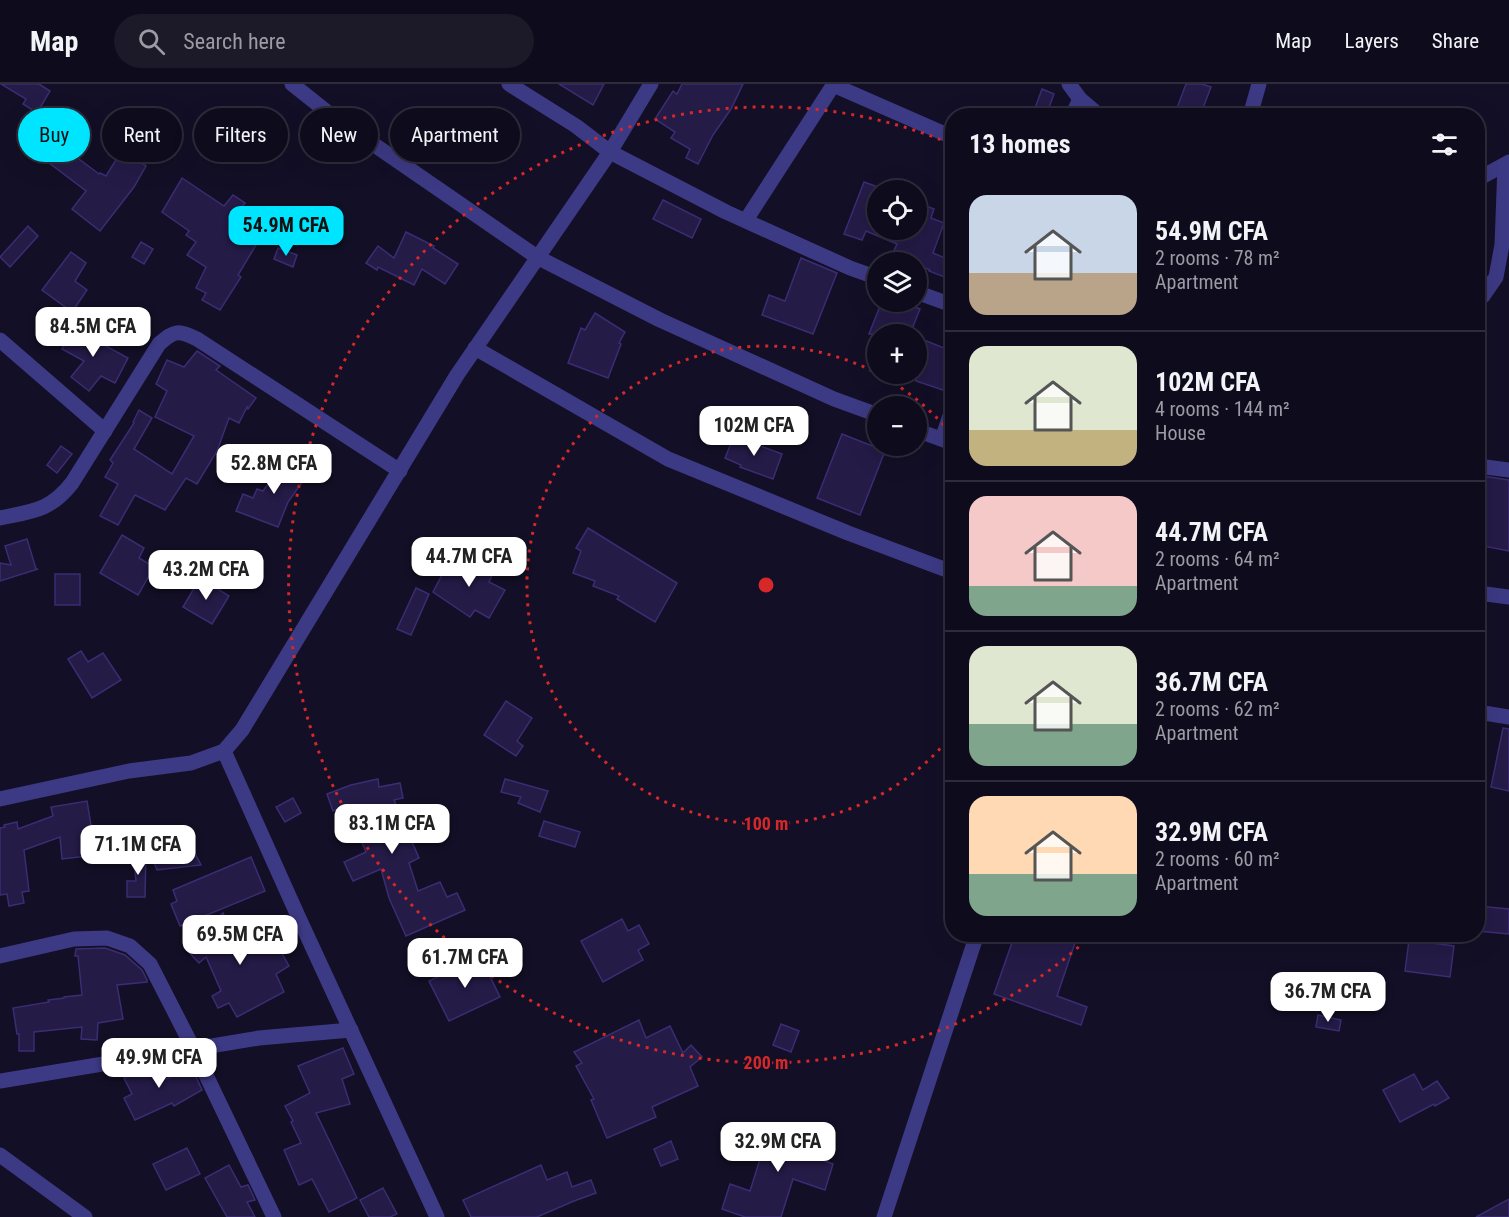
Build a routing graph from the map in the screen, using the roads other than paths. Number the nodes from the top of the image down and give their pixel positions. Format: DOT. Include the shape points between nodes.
graph roads {
  1 [pos="292,84"];
  2 [pos="509,84"];
  3 [pos="651,84"];
  4 [pos="1069,84"];
  5 [pos="1259,84"];
  6 [pos="833,85"];
  7 [pos="1080,99"];
  8 [pos="1076,108"];
  9 [pos="1091,108"];
  10 [pos="1252,108"];
  11 [pos="945,134"];
  12 [pos="610,152"];
  13 [pos="1507,164"];
  14 [pos="1485,175"];
  15 [pos="746,220"];
  16 [pos="537,257"];
  17 [pos="867,274"];
  18 [pos="1485,293"];
  19 [pos="927,296"];
  20 [pos="945,302"];
  21 [pos="0,340"];
  22 [pos="476,348"];
  23 [pos="867,411"];
  24 [pos="105,431"];
  25 [pos="927,434"];
  26 [pos="945,440"];
  27 [pos="1485,467"];
  28 [pos="1509,470"];
  29 [pos="400,471"];
  30 [pos="0,518"];
  31 [pos="945,569"];
  32 [pos="1485,593"];
  33 [pos="1509,597"];
  34 [pos="1485,713"];
  35 [pos="1509,717"];
  36 [pos="224,751"];
  37 [pos="0,799"];
  38 [pos="974,942"];
  39 [pos="0,956"];
  40 [pos="351,1030"];
  41 [pos="193,1047"];
  42 [pos="0,1081"];
  43 [pos="0,1155"];
  44 [pos="85,1217"];
  45 [pos="274,1217"];
  46 [pos="437,1217"];
  47 [pos="884,1217"];
  1 -- 16 [label="street"];
  2 -- 12 [label="street"];
  3 -- 12 [label="street"];
  4 -- 7 [label="street"];
  5 -- 10 [label="street"];
  6 -- 11 [label="street"];
  6 -- 15 [label="street"];
  7 -- 8 [label="street"];
  7 -- 9 [label="street"];
  12 -- 15 [label="street"];
  12 -- 16 [label="street"];
  13 -- 14 [label="street"];
  13 -- 18 [label="street" via="1502,245 1496,277"];
  15 -- 17 [label="street"];
  16 -- 22 [label="street"];
  16 -- 23 [label="street" via="660,320"];
  19 -- 20 [label="street"];
  21 -- 24 [label="street"];
  22 -- 29 [label="street"];
  22 -- 31 [label="street" via="668,459"];
  24 -- 29 [label="street" via="159,344 171,333 183,332"];
  24 -- 30 [label="street" via="62,496 49,506"];
  25 -- 26 [label="street"];
  27 -- 28 [label="street"];
  29 -- 36 [label="street" via="242,730"];
  32 -- 33 [label="street"];
  34 -- 35 [label="street"];
  36 -- 37 [label="street" via="191,763 117,773"];
  36 -- 40 [label="street"];
  38 -- 47 [label="street"];
  39 -- 41 [label="street" via="74,939 107,938 130,946 150,964"];
  40 -- 41 [label="street"];
  40 -- 46 [label="street"];
  41 -- 42 [label="street"];
  41 -- 45 [label="street"];
  43 -- 44 [label="street"];
}
